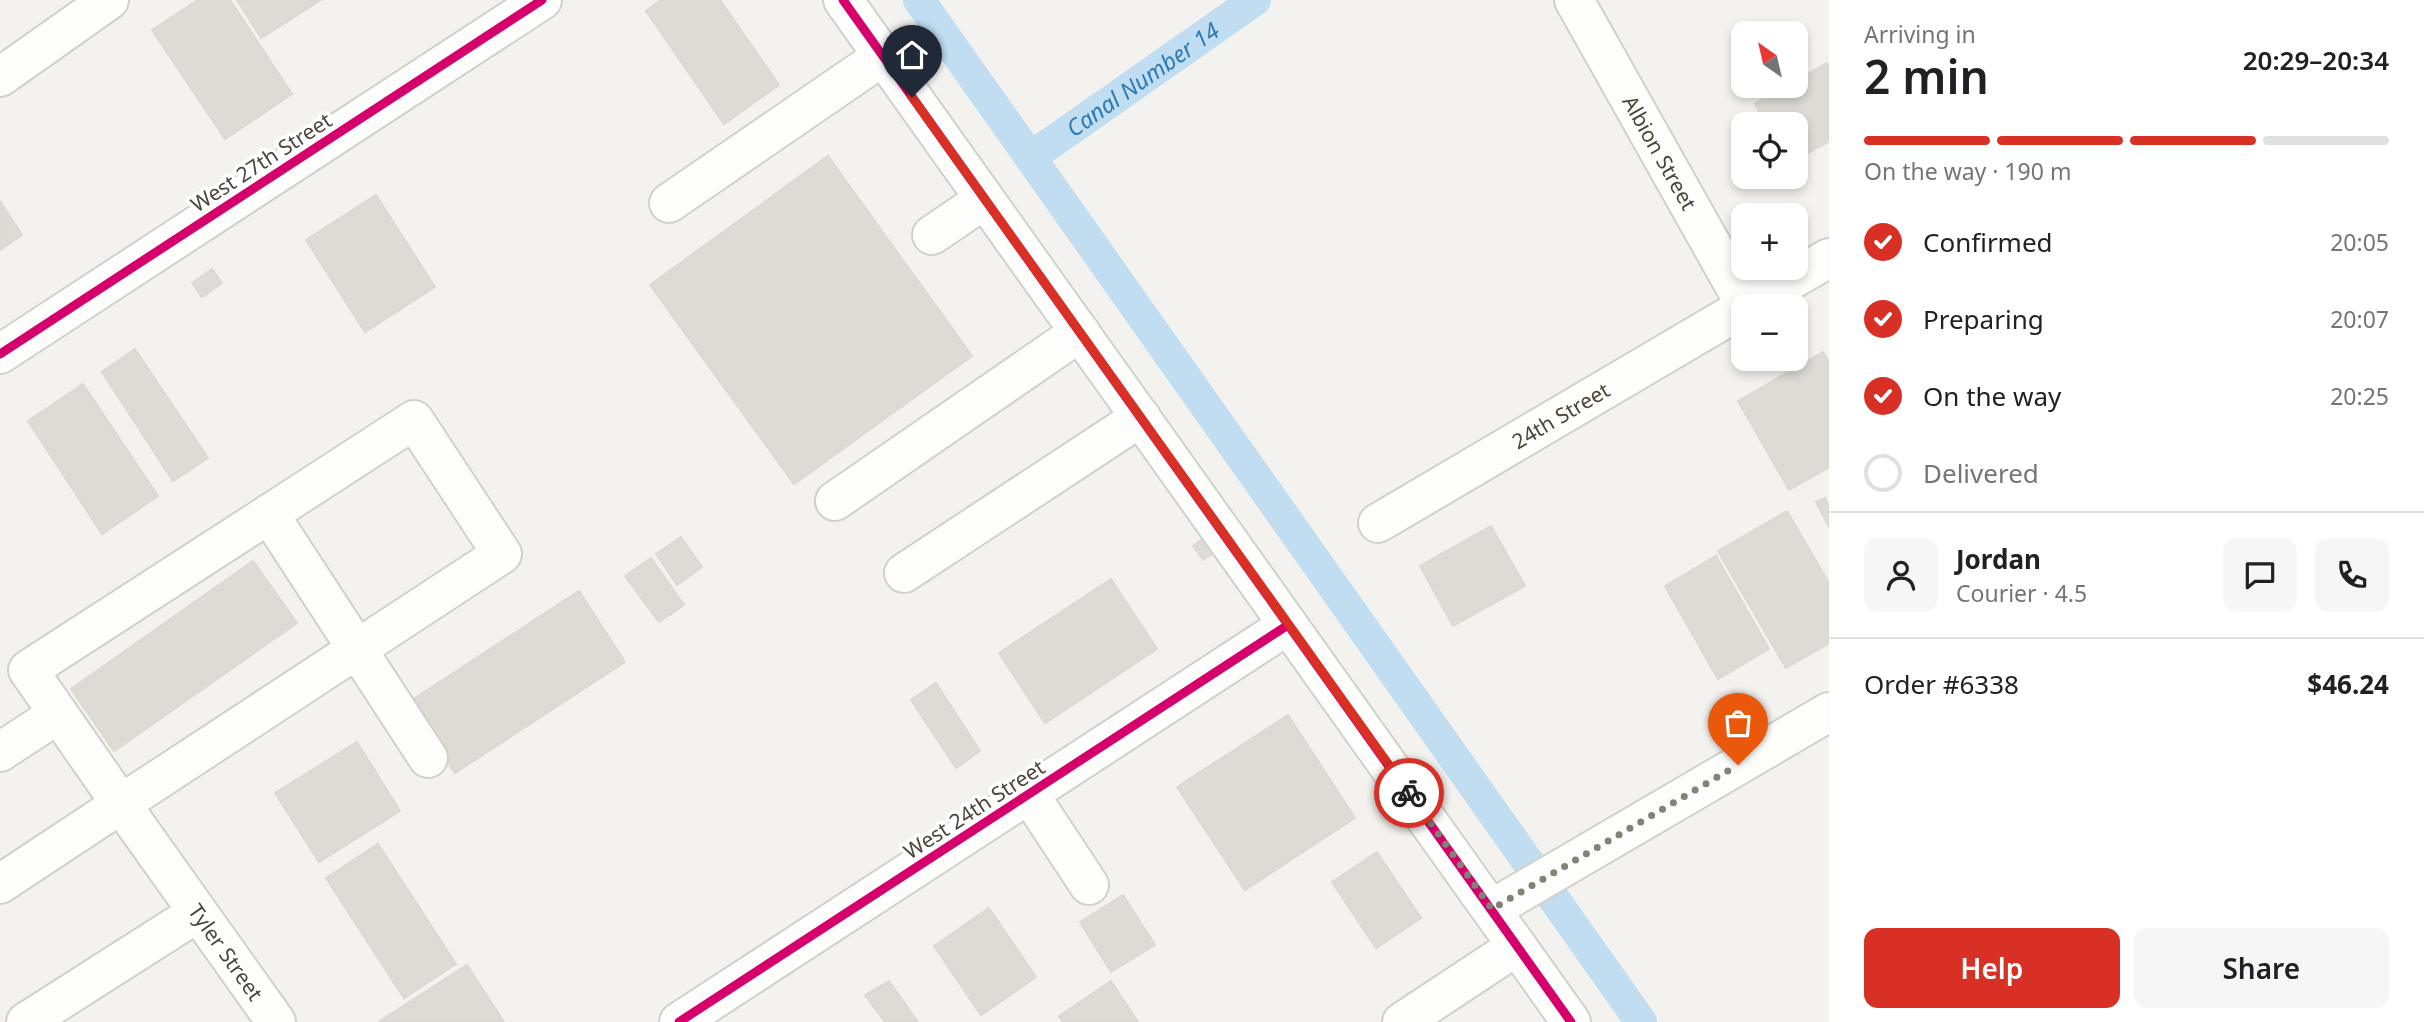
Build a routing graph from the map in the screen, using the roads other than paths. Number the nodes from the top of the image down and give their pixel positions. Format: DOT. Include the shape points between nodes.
graph roads {
  1 [pos="109,0"];
  2 [pos="542,0"];
  3 [pos="843,0"];
  4 [pos="1574,0"];
  5 [pos="883,56"];
  6 [pos="0,77"];
  7 [pos="985,199"];
  8 [pos="669,203"];
  9 [pos="932,235"];
  10 [pos="1829,258"];
  11 [pos="1737,294"];
  12 [pos="1767,294"];
  13 [pos="1731,315"];
  14 [pos="1080,332"];
  15 [pos="0,354"];
  16 [pos="1141,417"];
  17 [pos="835,501"];
  18 [pos="269,514"];
  19 [pos="1378,523"];
  20 [pos="904,573"];
  21 [pos="1288,625"];
  22 [pos="358,649"];
  23 [pos="1829,712"];
  24 [pos="58,714"];
  25 [pos="0,752"];
  26 [pos="428,758"];
  27 [pos="1030,794"];
  28 [pos="121,804"];
  29 [pos="0,884"];
  30 [pos="1089,885"];
  31 [pos="187,898"];
  32 [pos="1504,902"];
  33 [pos="1517,946"];
  34 [pos="26,1022"];
  35 [pos="276,1022"];
  36 [pos="680,1022"];
  37 [pos="1402,1022"];
  38 [pos="1571,1022"];
  1 -- 6 [label="street"];
  2 -- 15 [label="street, West 27th Street"];
  3 -- 5 [label="street"];
  4 -- 11 [label="street, Albion Street"];
  5 -- 7 [label="street"];
  5 -- 8 [label="street"];
  7 -- 9 [label="street"];
  7 -- 14 [label="street"];
  10 -- 12 [label="street, 24th Street"];
  13 -- 19 [label="street, 24th Street"];
  14 -- 16 [label="street"];
  14 -- 17 [label="street"];
  16 -- 20 [label="street"];
  16 -- 21 [label="street"];
  18 -- 22 [label="street"];
  18 -- 22 [label="street" via="414,420 502,554"];
  18 -- 24 [label="street, Tyler Street" via="27,670"];
  21 -- 27 [label="street, West 24th Street" via="1231,681"];
  21 -- 32 [label="street"];
  22 -- 26 [label="street"];
  22 -- 28 [label="street"];
  23 -- 32 [label="street"];
  24 -- 25 [label="street"];
  24 -- 28 [label="street, Tyler Street"];
  27 -- 30 [label="street"];
  27 -- 36 [label="street, West 24th Street"];
  28 -- 29 [label="street"];
  28 -- 31 [label="street, Tyler Street"];
  31 -- 34 [label="street"];
  31 -- 35 [label="street, Tyler Street"];
  32 -- 33 [label="street"];
  33 -- 37 [label="street"];
  33 -- 38 [label="street"];
}
